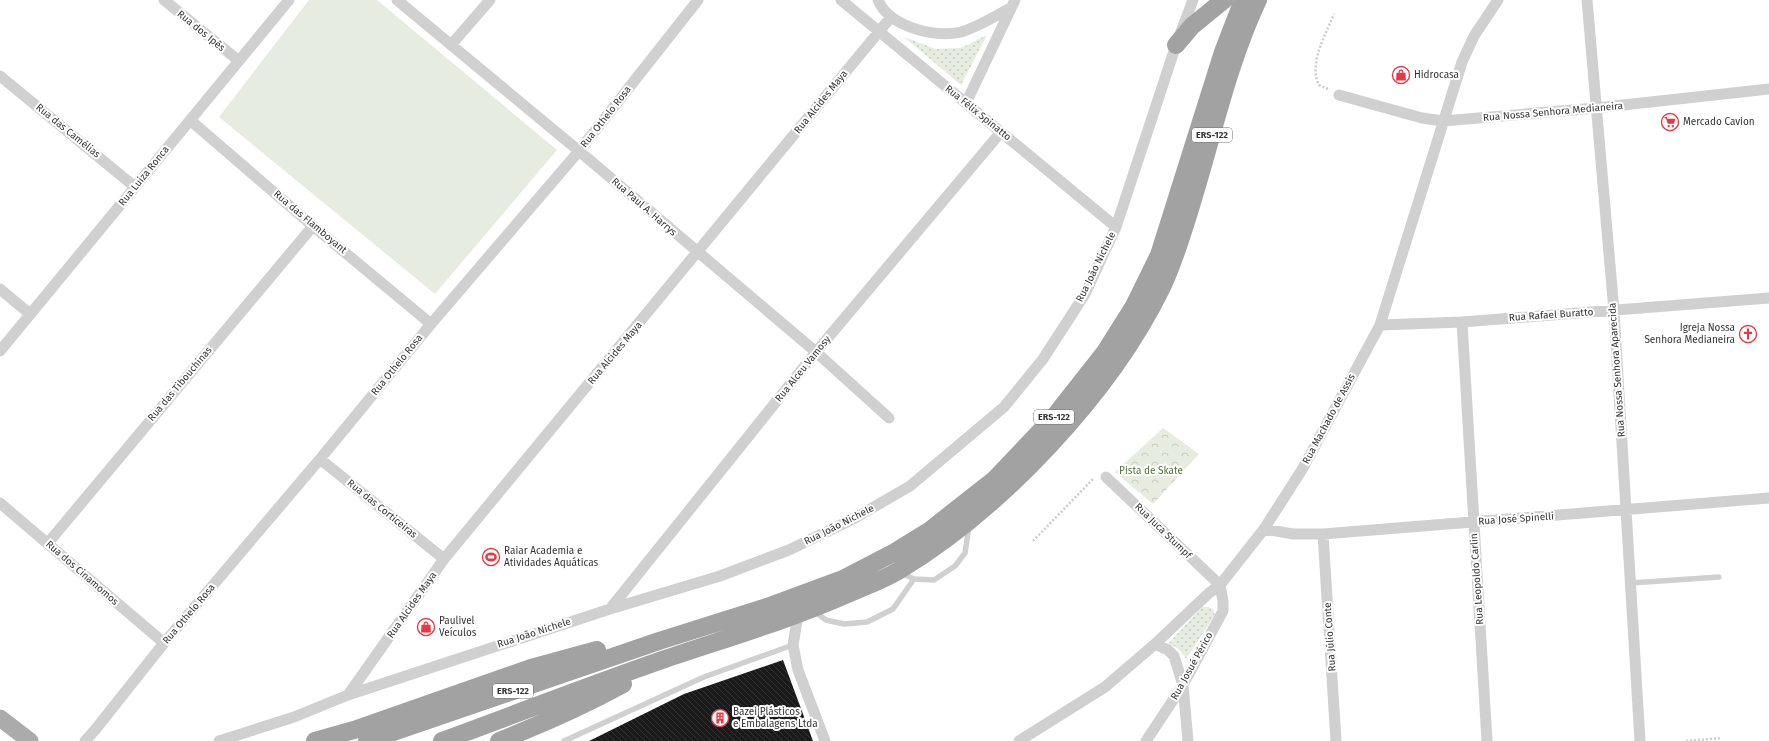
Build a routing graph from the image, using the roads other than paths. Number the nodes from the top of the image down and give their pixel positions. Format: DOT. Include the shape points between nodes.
graph roads {
  1 [pos="164,0"];
  2 [pos="289,0"];
  3 [pos="397,0"];
  4 [pos="490,0"];
  5 [pos="698,0"];
  6 [pos="841,0"];
  7 [pos="878,0"];
  8 [pos="1193,0"];
  9 [pos="1224,0"];
  10 [pos="1243,0"];
  11 [pos="1258,0"];
  12 [pos="1498,0"];
  13 [pos="1587,0"];
  14 [pos="1013,4"];
  15 [pos="891,17"];
  16 [pos="878,31"];
  17 [pos="451,45"];
  18 [pos="1176,45"];
  19 [pos="238,61"];
  20 [pos="0,76"];
  21 [pos="1769,89"];
  22 [pos="1339,95"];
  23 [pos="966,103"];
  24 [pos="1596,108"];
  25 [pos="190,120"];
  26 [pos="1443,121"];
  27 [pos="1001,132"];
  28 [pos="579,151"];
  29 [pos="135,187"];
  30 [pos="313,226"];
  31 [pos="1116,227"];
  32 [pos="698,252"];
  33 [pos="0,289"];
  34 [pos="1769,298"];
  35 [pos="1614,311"];
  36 [pos="30,314"];
  37 [pos="1462,322"];
  38 [pos="431,324"];
  39 [pos="1380,325"];
  40 [pos="0,351"];
  41 [pos="816,352"];
  42 [pos="889,418"];
  43 [pos="320,459"];
  44 [pos="1106,477"];
  45 [pos="1769,498"];
  46 [pos="0,503"];
  47 [pos="1627,511"];
  48 [pos="970,520"];
  49 [pos="1474,522"];
  50 [pos="1264,529"];
  51 [pos="1323,534"];
  52 [pos="48,543"];
  53 [pos="444,559"];
  54 [pos="897,572"];
  55 [pos="1719,576"];
  56 [pos="914,579"];
  57 [pos="1631,583"];
  58 [pos="1220,585"];
  59 [pos="610,608"];
  60 [pos="805,612"];
  61 [pos="659,640"];
  62 [pos="164,643"];
  63 [pos="1155,644"];
  64 [pos="793,645"];
  65 [pos="665,659"];
  66 [pos="1183,685"];
  67 [pos="348,695"];
  68 [pos="0,718"];
  69 [pos="94,735"];
  70 [pos="30,741"];
  71 [pos="84,741"];
  72 [pos="219,741"];
  73 [pos="315,741"];
  74 [pos="367,741"];
  75 [pos="442,741"];
  76 [pos="499,741"];
  77 [pos="564,741"];
  78 [pos="825,741"];
  79 [pos="1019,741"];
  80 [pos="1146,741"];
  81 [pos="1188,741"];
  82 [pos="1336,741"];
  83 [pos="1487,741"];
  84 [pos="1640,741"];
  1 -- 19 [label="street, Rua dos Ipês"];
  2 -- 19 [label="street, Rua Luiza Ronca"];
  3 -- 17 [label="street, Rua Paul A. Harrys"];
  4 -- 17 [label="street"];
  5 -- 28 [label="street, Rua Othelo Rosa"];
  6 -- 16 [label="street, Rua Félix Spinatto"];
  7 -- 15 [label="street"];
  8 -- 18 [label="street, Rua João Nichele"];
  9 -- 18 [label="highway" via="1192,26"];
  10 -- 61 [label="highway, ERS-122" via="1223,52 1159,255 1134,306 1105,352 1053,418 995,479 929,530 894,552 843,579 770,606"];
  11 -- 48 [label="highway, ERS-122" via="1236,55 1185,225 1162,288 1127,348 1097,391 1036,458"];
  12 -- 26 [label="street, Rua Machado de Assis" via="1474,36 1462,62"];
  13 -- 24 [label="street, Rua Nossa Senhora Aparecida"];
  14 -- 15 [label="street" via="978,25 960,32 933,33 909,27"];
  14 -- 23 [label="street"];
  15 -- 16 [label="street, Rua Alcides Maya"];
  16 -- 23 [label="street, Rua Félix Spinatto"];
  16 -- 32 [label="street, Rua Alcides Maya"];
  17 -- 28 [label="street, Rua Paul A. Harrys"];
  18 -- 31 [label="street, Rua João Nichele"];
  19 -- 25 [label="street, Rua Luiza Ronca"];
  20 -- 29 [label="street, Rua das Camélias"];
  21 -- 24 [label="street, Rua Nossa Senhora Medianeira"];
  22 -- 26 [label="street, Rua Nossa Senhora Medianeira" via="1422,118"];
  23 -- 27 [label="street, Rua Félix Spinatto"];
  24 -- 26 [label="street, Rua Nossa Senhora Medianeira"];
  24 -- 35 [label="street, Rua Nossa Senhora Aparecida"];
  25 -- 29 [label="street, Rua Luiza Ronca"];
  25 -- 30 [label="street, Rua das Flamboyant"];
  26 -- 39 [label="street, Rua Machado de Assis"];
  27 -- 31 [label="street, Rua Félix Spinatto"];
  27 -- 41 [label="street, Rua Alceu Vamosy"];
  28 -- 32 [label="street, Rua Paul A. Harrys"];
  28 -- 38 [label="street, Rua Othelo Rosa"];
  29 -- 36 [label="street, Rua Luiza Ronca"];
  30 -- 38 [label="street, Rua das Flamboyant"];
  30 -- 52 [label="street, Rua das Tibouchinas"];
  31 -- 59 [label="street, Rua João Nichele" via="1085,294 1043,359 1004,407 910,486 855,518 789,550 720,576"];
  32 -- 41 [label="street, Rua Paul A. Harrys"];
  32 -- 53 [label="street, Rua Alcides Maya"];
  33 -- 36 [label="street"];
  34 -- 35 [label="street, Rua Rafael Buratto"];
  35 -- 37 [label="street, Rua Rafael Buratto"];
  35 -- 47 [label="street, Rua Nossa Senhora Aparecida"];
  36 -- 40 [label="street, Rua Luiza Ronca"];
  37 -- 39 [label="street, Rua Rafael Buratto"];
  37 -- 49 [label="street, Rua Leopoldo Carlin"];
  38 -- 43 [label="street, Rua Othelo Rosa"];
  39 -- 50 [label="street, Rua Machado de Assis" via="1303,468"];
  41 -- 42 [label="street, Rua Paul A. Harrys"];
  41 -- 59 [label="street, Rua Alceu Vamosy"];
  43 -- 53 [label="street, Rua das Corticeiras"];
  43 -- 62 [label="street, Rua Othelo Rosa"];
  44 -- 58 [label="street, Rua Juca Stumpf"];
  45 -- 47 [label="street, Rua José Spinelli"];
  46 -- 52 [label="street, Rua dos Cinamomos"];
  47 -- 49 [label="street, Rua José Spinelli"];
  47 -- 57 [label="street, Rua Nossa Senhora Aparecida"];
  48 -- 54 [label="highway, ERS-122"];
  48 -- 56 [label="lane" via="965,553 955,566 934,580"];
  49 -- 51 [label="street, Rua José Spinelli"];
  49 -- 83 [label="street, Rua Leopoldo Carlin"];
  50 -- 51 [label="street, Rua José Spinelli" via="1294,534"];
  50 -- 58 [label="street, Rua Machado de Assis"];
  51 -- 82 [label="street, Rua Júlio Conte"];
  52 -- 62 [label="street, Rua dos Cinamomos"];
  53 -- 67 [label="street, Rua Alcides Maya"];
  54 -- 56 [label="lane"];
  54 -- 60 [label="highway, ERS-122"];
  55 -- 57 [label="lane"];
  56 -- 60 [label="lane" via="893,609 867,622 844,624"];
  57 -- 84 [label="street, Rua Nossa Senhora Aparecida"];
  58 -- 63 [label="street, Rua Machado de Assis"];
  58 -- 66 [label="street, Rua Josué Périco" via="1223,610"];
  59 -- 67 [label="street, Rua João Nichele"];
  60 -- 64 [label="street"];
  60 -- 65 [label="highway, ERS-122"];
  61 -- 73 [label="highway" via="599,650 531,668 354,730"];
  61 -- 74 [label="highway, ERS-122"];
  62 -- 69 [label="street, Rua Othelo Rosa"];
  63 -- 66 [label="street" via="1174,656"];
  63 -- 79 [label="street, Rua Machado de Assis" via="1105,687"];
  64 -- 77 [label="lane" via="704,677"];
  64 -- 78 [label="street" via="798,670"];
  65 -- 75 [label="highway, ERS-122"];
  65 -- 76 [label="highway" via="600,697"];
  66 -- 80 [label="street, Rua Josué Périco"];
  66 -- 81 [label="street"];
  67 -- 72 [label="street, Rua João Nichele" via="294,717"];
  68 -- 70 [label="main road"];
  69 -- 71 [label="street, Rua Othelo Rosa"];
}
